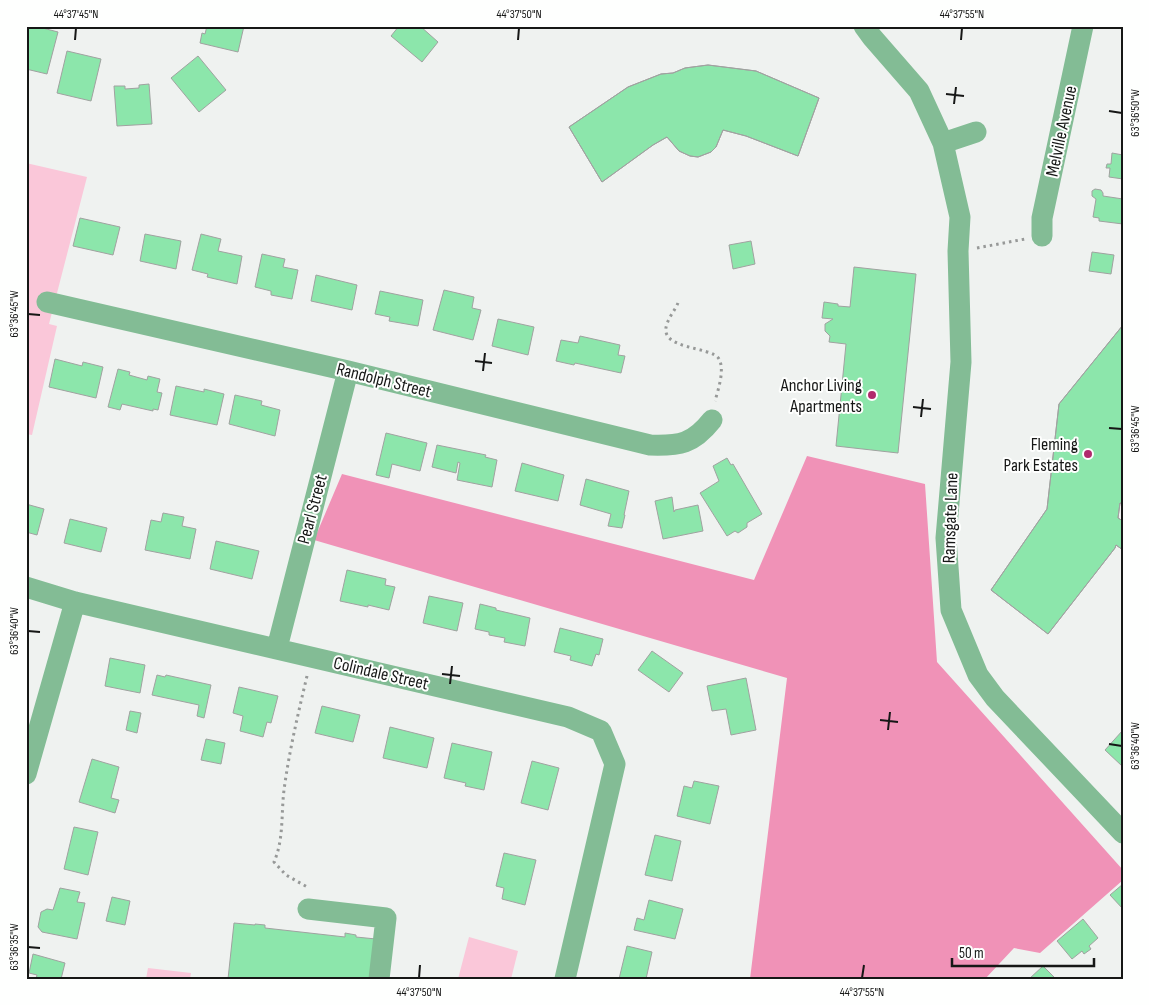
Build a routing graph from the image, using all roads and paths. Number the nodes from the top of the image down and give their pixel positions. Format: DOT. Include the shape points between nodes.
graph roads {
  1 [pos="864,26"];
  2 [pos="1083,26"];
  3 [pos="976,132"];
  4 [pos="943,143"];
  5 [pos="1042,236"];
  6 [pos="958,251"];
  7 [pos="47,302"];
  8 [pos="678,303"];
  9 [pos="348,371"];
  10 [pos="712,420"];
  11 [pos="26,587"];
  12 [pos="75,602"];
  13 [pos="276,648"];
  14 [pos="311,656"];
  15 [pos="26,774"];
  16 [pos="1123,833"];
  17 [pos="309,899"];
  18 [pos="378,979"];
  19 [pos="565,979"];
  1 -- 4 [label="street, Ramsgate Lane" via="918,91"];
  2 -- 5 [label="street, Melville Avenue" via="1042,218"];
  3 -- 4 [label="street"];
  4 -- 6 [label="street, Ramsgate Lane" via="960,217"];
  5 -- 6 [label="path"];
  6 -- 16 [label="street, Ramsgate Lane" via="962,362 946,538 951,610 978,675 995,698"];
  7 -- 9 [label="street, Randolph Street"];
  8 -- 10 [label="path" via="667,324 670,338 684,346 715,355 720,360"];
  9 -- 10 [label="street, Randolph Street" via="650,445 690,440 702,433"];
  9 -- 13 [label="street, Pearl Street"];
  11 -- 12 [label="street, Colindale Street"];
  12 -- 13 [label="street, Colindale Street"];
  12 -- 15 [label="street"];
  13 -- 14 [label="street, Colindale Street"];
  14 -- 17 [label="path" via="286,778 279,845 274,862"];
  14 -- 19 [label="street, Colindale Street" via="568,717 602,731 615,764"];
  17 -- 18 [label="street" via="386,918"];
}
